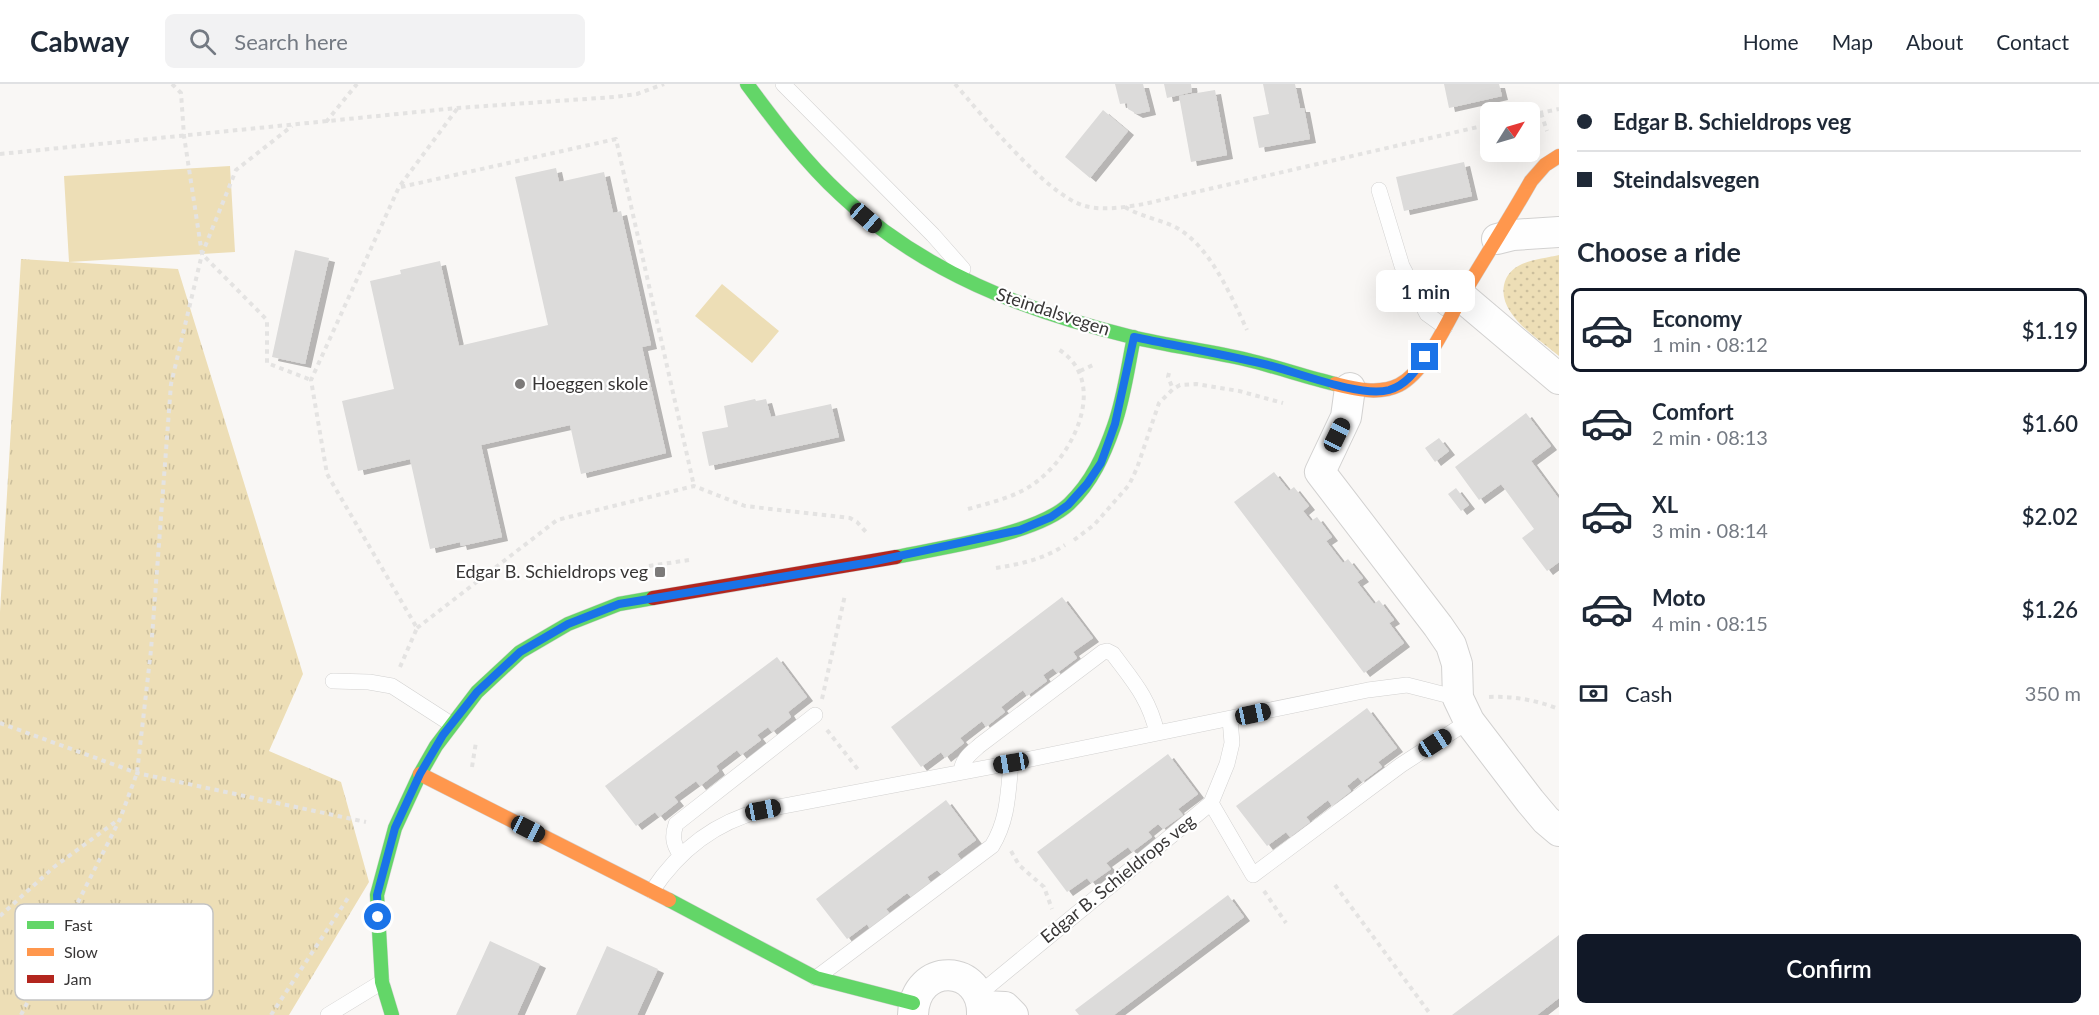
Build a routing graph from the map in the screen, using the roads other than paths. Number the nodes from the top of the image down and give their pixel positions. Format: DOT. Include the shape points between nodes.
graph roads {
  1 [pos="747,84"];
  2 [pos="783,84"];
  3 [pos="1559,156"];
  4 [pos="1379,190"];
  5 [pos="1559,232"];
  6 [pos="1497,239"];
  7 [pos="979,286"];
  8 [pos="1462,297"];
  9 [pos="1445,327"];
  10 [pos="1134,337"];
  11 [pos="1559,379"];
  12 [pos="1350,387"];
  13 [pos="333,681"];
  14 [pos="1464,709"];
  15 [pos="815,715"];
  16 [pos="1230,719"];
  17 [pos="451,724"];
  18 [pos="1157,732"];
  19 [pos="1011,763"];
  20 [pos="962,772"];
  21 [pos="420,774"];
  22 [pos="1211,803"];
  23 [pos="1559,831"];
  24 [pos="680,854"];
  25 [pos="652,891"];
  26 [pos="816,978"];
  27 [pos="382,982"];
  28 [pos="981,1005"];
  29 [pos="913,1009"];
  30 [pos="328,1015"];
  31 [pos="392,1015"];
  32 [pos="1013,1015"];
  1 -- 7 [label="street, Steindalsvegen" via="810,164 878,228 950,273"];
  2 -- 7 [label="lane"];
  3 -- 6 [label="street, Steindalsvegen" via="1531,181"];
  4 -- 9 [label="lane" via="1402,266 1427,314"];
  5 -- 6 [label="street"];
  6 -- 8 [label="street, Steindalsvegen"];
  7 -- 10 [label="street, Steindalsvegen" via="1058,317"];
  8 -- 9 [label="street, Steindalsvegen"];
  8 -- 11 [label="street"];
  9 -- 12 [label="street, Steindalsvegen" via="1415,372 1398,386 1376,391"];
  10 -- 12 [label="street, Steindalsvegen" via="1264,364"];
  10 -- 17 [label="street" via="1115,424 1101,463 1068,505 1051,517 1020,530 871,562 619,604 568,624 520,652 477,692"];
  12 -- 14 [label="street" via="1346,417 1320,472 1451,645"];
  13 -- 17 [label="lane" via="392,686"];
  14 -- 16 [label="lane" via="1407,685"];
  14 -- 22 [label="lane, Edgar B. Schieldrops veg" via="1401,765 1253,875"];
  14 -- 23 [label="street" via="1530,801"];
  15 -- 24 [label="lane" via="676,825 673,834"];
  16 -- 18 [label="lane"];
  16 -- 22 [label="lane" via="1232,742"];
  17 -- 21 [label="street"];
  18 -- 19 [label="lane"];
  18 -- 20 [label="lane" via="1146,699 1107,651 980,745 962,765"];
  19 -- 20 [label="lane"];
  19 -- 26 [label="lane" via="1007,812 992,846"];
  20 -- 24 [label="lane" via="740,816"];
  21 -- 25 [label="street"];
  21 -- 27 [label="street" via="395,828 377,895"];
  22 -- 28 [label="lane, Edgar B. Schieldrops veg" via="1056,929"];
  24 -- 25 [label="lane"];
  25 -- 26 [label="street"];
  26 -- 29 [label="street"];
  27 -- 30 [label="lane"];
  27 -- 31 [label="street"];
  28 -- 29 [label="street" via="972,984 949,975 926,982 918,991"];
  28 -- 32 [label="street" via="1005,1007"];
}
